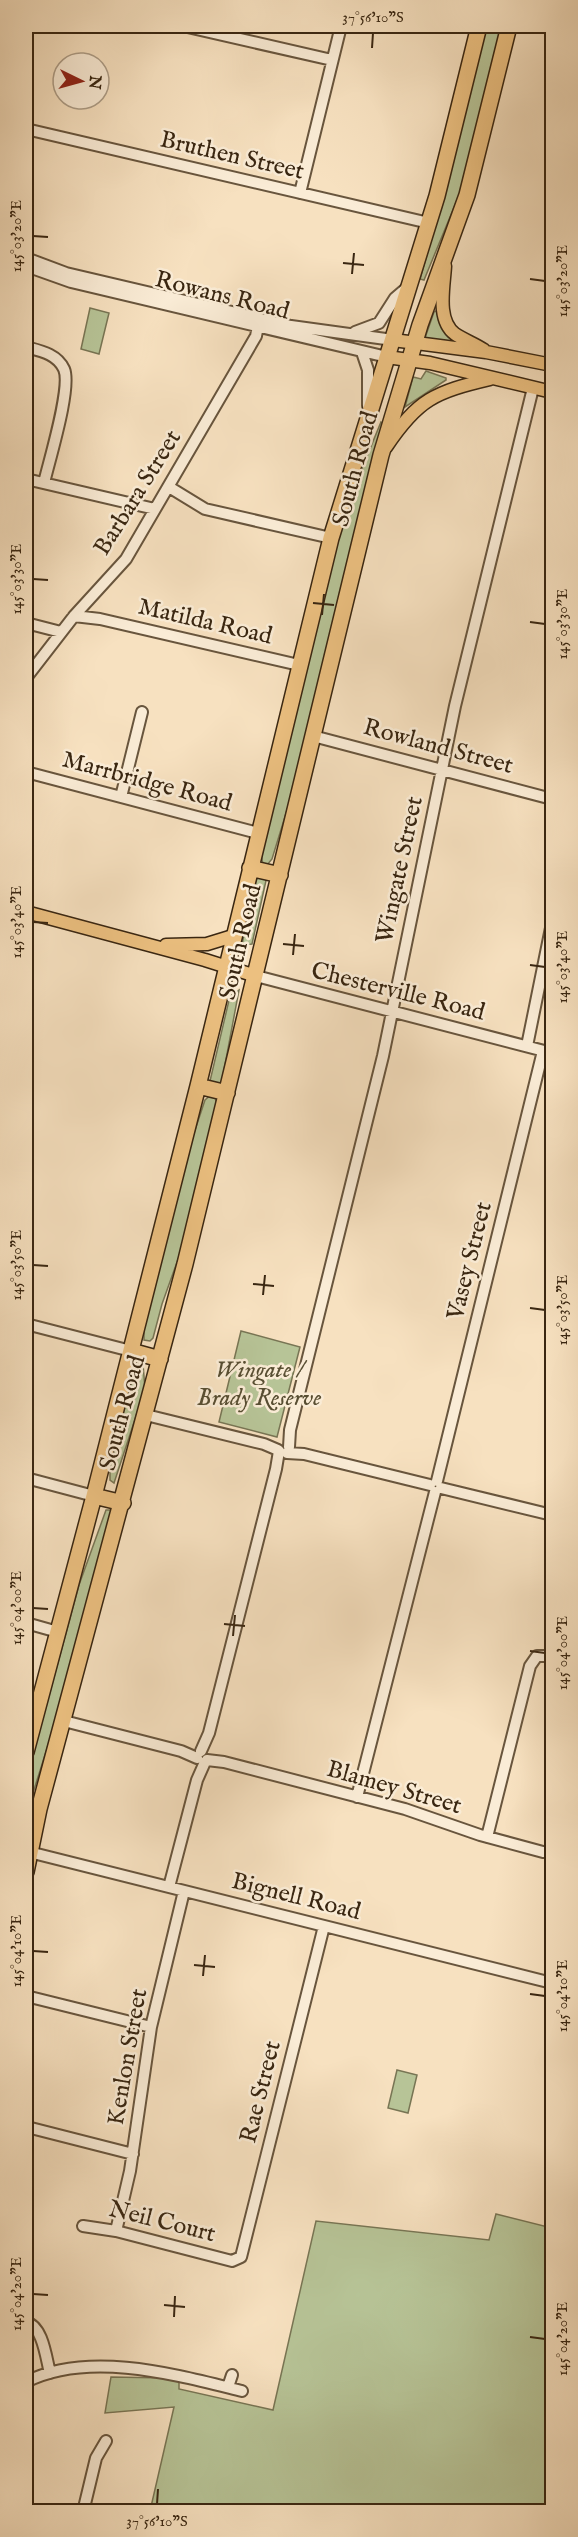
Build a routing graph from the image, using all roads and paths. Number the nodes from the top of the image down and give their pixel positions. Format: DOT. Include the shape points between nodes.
graph roads {
  1 [pos="183,26"];
  2 [pos="341,26"];
  3 [pos="479,26"];
  4 [pos="509,26"];
  5 [pos="208,28"];
  6 [pos="332,60"];
  7 [pos="26,129"];
  8 [pos="300,193"];
  9 [pos="429,223"];
  10 [pos="445,255"];
  11 [pos="26,258"];
  12 [pos="26,266"];
  13 [pos="410,285"];
  14 [pos="151,297"];
  15 [pos="250,316"];
  16 [pos="258,326"];
  17 [pos="352,333"];
  18 [pos="393,340"];
  19 [pos="415,342"];
  20 [pos="26,347"];
  21 [pos="362,352"];
  22 [pos="486,352"];
  23 [pos="387,357"];
  24 [pos="410,360"];
  25 [pos="552,365"];
  26 [pos="494,378"];
  27 [pos="533,388"];
  28 [pos="552,392"];
  29 [pos="368,415"];
  30 [pos="381,455"];
  31 [pos="26,479"];
  32 [pos="44,483"];
  33 [pos="169,487"];
  34 [pos="155,509"];
  35 [pos="331,538"];
  36 [pos="98,590"];
  37 [pos="74,616"];
  38 [pos="100,619"];
  39 [pos="26,623"];
  40 [pos="61,632"];
  41 [pos="299,665"];
  42 [pos="26,678"];
  43 [pos="142,712"];
  44 [pos="313,736"];
  45 [pos="442,770"];
  46 [pos="26,772"];
  47 [pos="121,797"];
  48 [pos="552,799"];
  49 [pos="258,832"];
  50 [pos="250,868"];
  51 [pos="280,875"];
  52 [pos="26,912"];
  53 [pos="552,923"];
  54 [pos="233,936"];
  55 [pos="152,946"];
  56 [pos="226,966"];
  57 [pos="256,976"];
  58 [pos="393,1012"];
  59 [pos="527,1046"];
  60 [pos="548,1052"];
  61 [pos="198,1086"];
  62 [pos="227,1093"];
  63 [pos="26,1324"];
  64 [pos="130,1352"];
  65 [pos="160,1359"];
  66 [pos="146,1415"];
  67 [pos="284,1449"];
  68 [pos="26,1478"];
  69 [pos="435,1487"];
  70 [pos="94,1496"];
  71 [pos="123,1503"];
  72 [pos="552,1515"];
  73 [pos="26,1623"];
  74 [pos="58,1632"];
  75 [pos="552,1656"];
  76 [pos="64,1720"];
  77 [pos="26,1752"];
  78 [pos="203,1756"];
  79 [pos="357,1797"];
  80 [pos="39,1809"];
  81 [pos="26,1827"];
  82 [pos="487,1837"];
  83 [pos="29,1852"];
  84 [pos="552,1852"];
  85 [pos="26,1872"];
  86 [pos="169,1887"];
  87 [pos="184,1891"];
  88 [pos="324,1926"];
  89 [pos="552,1983"];
  90 [pos="26,1996"];
  91 [pos="151,2027"];
  92 [pos="27,2127"];
  93 [pos="133,2154"];
  94 [pos="83,2226"];
  95 [pos="116,2231"];
  96 [pos="232,2261"];
  97 [pos="26,2322"];
  98 [pos="50,2373"];
  99 [pos="232,2375"];
  100 [pos="26,2382"];
  101 [pos="228,2388"];
  102 [pos="242,2391"];
  103 [pos="106,2441"];
  104 [pos="26,2508"];
  105 [pos="29,2511"];
  106 [pos="83,2511"];
  1 -- 5 [label="street"];
  2 -- 6 [label="street"];
  3 -- 9 [label="highway, South Road"];
  4 -- 10 [label="highway, South Road" via="467,195"];
  5 -- 6 [label="street"];
  6 -- 8 [label="street"];
  7 -- 8 [label="street, Bruthen Street"];
  8 -- 9 [label="street, Bruthen Street"];
  9 -- 13 [label="highway, South Road"];
  10 -- 19 [label="highway, South Road"];
  10 -- 22 [label="main road" via="446,324 456,335"];
  11 -- 14 [label="street, Rowans Road"];
  12 -- 14 [label="street, Rowans Road" via="57,278"];
  13 -- 17 [label="street" via="395,298 379,323"];
  13 -- 18 [label="highway, South Road"];
  14 -- 15 [label="street, Rowans Road"];
  14 -- 16 [label="street, Rowans Road"];
  15 -- 16 [label="street"];
  15 -- 17 [label="street, Rowans Road"];
  16 -- 21 [label="street, Rowans Road"];
  16 -- 33 [label="street, Barbara Street"];
  17 -- 18 [label="street, Rowans Road"];
  18 -- 19 [label="main road"];
  18 -- 23 [label="highway, South Road"];
  19 -- 22 [label="main road"];
  19 -- 24 [label="highway, South Road"];
  20 -- 32 [label="street" via="52,356 66,374"];
  21 -- 23 [label="street, Rowans Road"];
  21 -- 29 [label="street" via="368,370"];
  22 -- 25 [label="main road"];
  23 -- 24 [label="main road, Rowans Road"];
  23 -- 29 [label="highway, South Road"];
  24 -- 26 [label="main road, Rowans Road"];
  24 -- 30 [label="highway, South Road"];
  26 -- 27 [label="main road, Rowans Road"];
  26 -- 30 [label="main road" via="451,389 419,406 402,423"];
  27 -- 28 [label="main road, Rowans Road"];
  27 -- 45 [label="street, Wingate Street"];
  29 -- 35 [label="highway, South Road"];
  30 -- 44 [label="highway, South Road"];
  31 -- 32 [label="street"];
  32 -- 34 [label="street"];
  33 -- 34 [label="street, Barbara Street"];
  33 -- 35 [label="street" via="205,509"];
  34 -- 36 [label="street, Barbara Street" via="126,559"];
  35 -- 41 [label="highway, South Road"];
  36 -- 37 [label="street, Barbara Street"];
  36 -- 38 [label="street, Matilda Road" via="92,613"];
  37 -- 38 [label="street, Matilda Road"];
  37 -- 40 [label="street, Barbara Street"];
  38 -- 41 [label="street, Matilda Road"];
  39 -- 40 [label="street"];
  40 -- 42 [label="street, Barbara Street"];
  41 -- 49 [label="highway, South Road"];
  43 -- 47 [label="street"];
  44 -- 45 [label="street, Rowland Street"];
  44 -- 51 [label="highway, South Road"];
  45 -- 48 [label="street, Rowland Street"];
  45 -- 58 [label="street, Wingate Street"];
  46 -- 47 [label="street, Marrbridge Road"];
  47 -- 49 [label="street, Marrbridge Road"];
  49 -- 50 [label="highway, South Road"];
  50 -- 51 [label="highway"];
  50 -- 54 [label="highway, South Road"];
  51 -- 57 [label="highway, South Road"];
  52 -- 55 [label="main road, Chesterville Road"];
  53 -- 59 [label="street"];
  54 -- 55 [label="main road" via="207,944"];
  54 -- 56 [label="highway, South Road"];
  55 -- 56 [label="main road, Chesterville Road"];
  56 -- 57 [label="main road, Chesterville Road"];
  56 -- 61 [label="highway, South Road"];
  57 -- 58 [label="street, Chesterville Road"];
  57 -- 62 [label="highway, South Road"];
  58 -- 59 [label="street, Chesterville Road"];
  58 -- 67 [label="street, Wingate Street"];
  59 -- 60 [label="street, Chesterville Road"];
  60 -- 69 [label="street, Vasey Street"];
  61 -- 62 [label="highway"];
  61 -- 64 [label="highway, South Road"];
  62 -- 65 [label="highway, South Road"];
  63 -- 64 [label="street"];
  64 -- 65 [label="highway"];
  64 -- 70 [label="highway, South Road"];
  65 -- 66 [label="highway, South Road"];
  66 -- 67 [label="street"];
  66 -- 71 [label="highway, South Road"];
  67 -- 69 [label="street"];
  67 -- 78 [label="street, Wingate Street"];
  68 -- 70 [label="street"];
  69 -- 72 [label="street"];
  69 -- 79 [label="street, Vasey Street"];
  70 -- 71 [label="highway"];
  70 -- 74 [label="highway, South Road"];
  71 -- 76 [label="highway, South Road"];
  73 -- 74 [label="street"];
  74 -- 77 [label="highway, South Road"];
  75 -- 82 [label="street" via="537,1656 530,1665"];
  76 -- 78 [label="street, Blamey Street"];
  76 -- 80 [label="highway, South Road"];
  78 -- 79 [label="street, Blamey Street"];
  78 -- 86 [label="street, Wingate Street"];
  79 -- 82 [label="street, Blamey Street"];
  80 -- 81 [label="street"];
  80 -- 83 [label="highway, South Road"];
  82 -- 84 [label="street, Blamey Street"];
  83 -- 85 [label="highway, South Road"];
  83 -- 86 [label="street, Bignell Road"];
  86 -- 87 [label="street, Bignell Road"];
  87 -- 88 [label="street, Bignell Road"];
  87 -- 91 [label="street, Kenlon Street"];
  88 -- 89 [label="street, Bignell Road"];
  88 -- 96 [label="street, Rae Street" via="243,2254"];
  90 -- 91 [label="street"];
  91 -- 93 [label="street, Kenlon Street"];
  92 -- 93 [label="street"];
  93 -- 95 [label="street, Kenlon Street"];
  94 -- 95 [label="street, Neil Court"];
  95 -- 96 [label="street, Neil Court"];
  97 -- 98 [label="street" via="39,2335"];
  98 -- 100 [label="street"];
  98 -- 101 [label="street" via="84,2366 142,2370"];
  99 -- 101 [label="street"];
  101 -- 102 [label="street"];
  103 -- 106 [label="street" via="96,2458"];
  104 -- 105 [label="street"];
}
